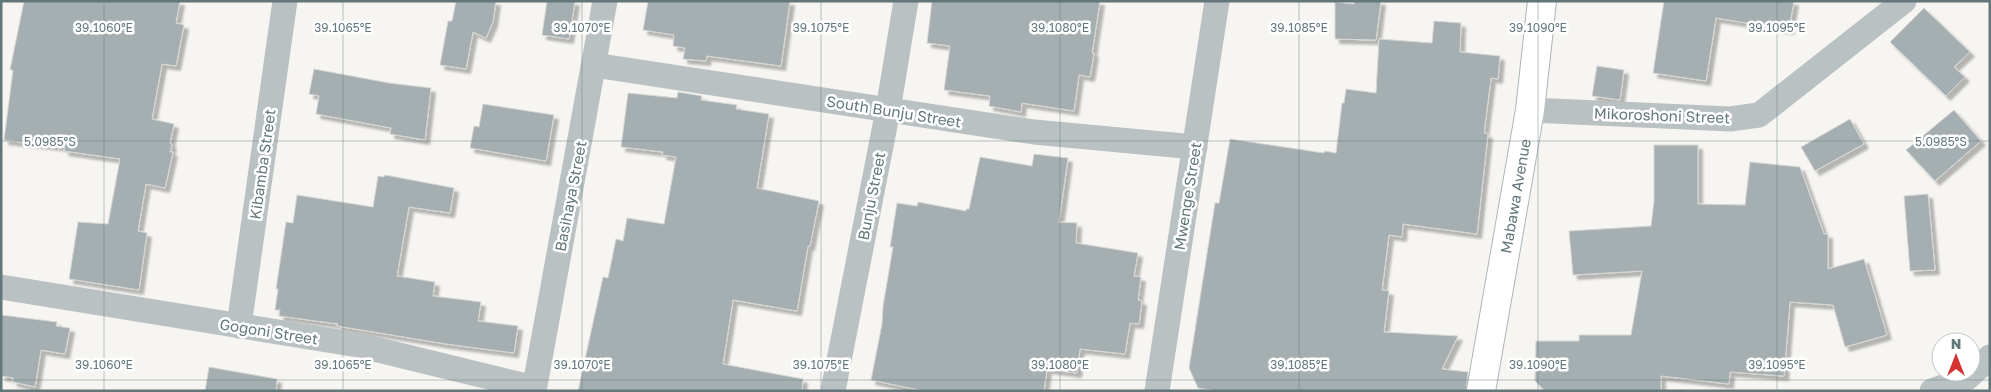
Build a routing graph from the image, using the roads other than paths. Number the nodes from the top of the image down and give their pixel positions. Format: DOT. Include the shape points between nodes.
graph roads {
  1 [pos="285,1"];
  2 [pos="604,1"];
  3 [pos="906,1"];
  4 [pos="1217,1"];
  5 [pos="1542,1"];
  6 [pos="1904,1"];
  7 [pos="594,65"];
  8 [pos="888,110"];
  9 [pos="1530,110"];
  10 [pos="1195,147"];
  11 [pos="1,287"];
  12 [pos="239,326"];
  13 [pos="1990,357"];
  14 [pos="534,390"];
  15 [pos="833,391"];
  16 [pos="1157,391"];
  17 [pos="1481,391"];
  18 [pos="1932,391"];
  1 -- 12 [label="street, Kibamba Street"];
  2 -- 7 [label="street, Basihaya Street"];
  3 -- 8 [label="street, Bunju Street"];
  4 -- 10 [label="street, Mwenge Street"];
  5 -- 9 [label="street, Mabawa Avenue"];
  6 -- 9 [label="street, Mikoroshoni Street" via="1759,115 1730,119"];
  7 -- 8 [label="street, South Bunju Street"];
  7 -- 14 [label="street, Basihaya Street"];
  8 -- 10 [label="street, South Bunju Street" via="1034,132"];
  8 -- 15 [label="street, Bunju Street"];
  9 -- 17 [label="street, Mabawa Avenue"];
  10 -- 16 [label="street, Mwenge Street"];
  11 -- 12 [label="street, Gogoni Street"];
  12 -- 14 [label="street, Gogoni Street" via="358,345"];
  13 -- 18 [label="street" via="1967,378"];
}
